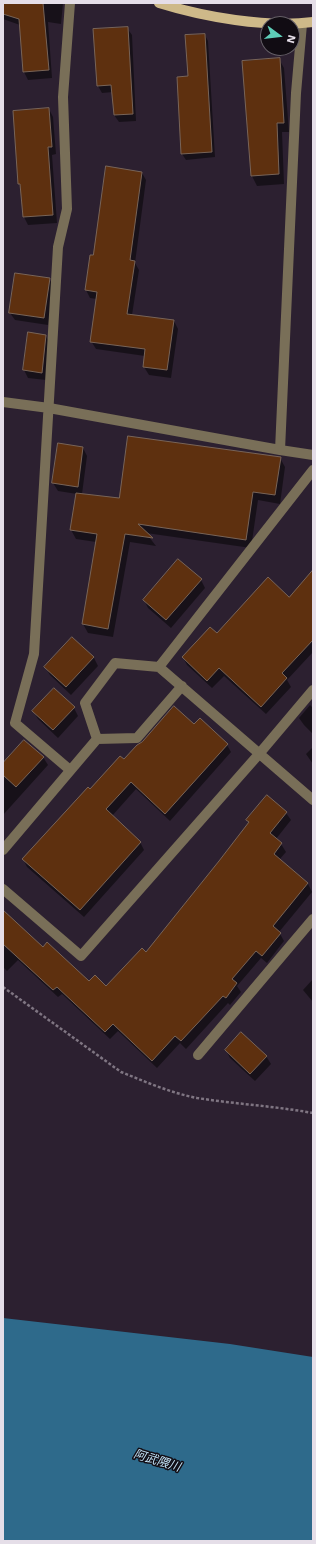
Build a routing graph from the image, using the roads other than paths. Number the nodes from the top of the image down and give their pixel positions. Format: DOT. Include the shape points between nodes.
graph roads {
  1 [pos="70,3"];
  2 [pos="159,3"];
  3 [pos="313,22"];
  4 [pos="302,24"];
  5 [pos="3,402"];
  6 [pos="49,408"];
  7 [pos="280,450"];
  8 [pos="313,455"];
  9 [pos="313,470"];
  10 [pos="159,667"];
  11 [pos="182,686"];
  12 [pos="313,690"];
  13 [pos="97,739"];
  14 [pos="259,754"];
  15 [pos="70,770"];
  16 [pos="313,800"];
  17 [pos="3,850"];
  18 [pos="3,889"];
  19 [pos="313,919"];
  20 [pos="198,1056"];
  1 -- 6 [label="street" via="63,97 66,209 58,247"];
  2 -- 4 [label="main road" via="187,12 246,21"];
  3 -- 4 [label="main road"];
  4 -- 7 [label="street" via="296,93"];
  5 -- 6 [label="street"];
  6 -- 7 [label="street"];
  6 -- 15 [label="street" via="34,654 16,723"];
  7 -- 8 [label="street"];
  9 -- 10 [label="street"];
  10 -- 11 [label="street"];
  10 -- 13 [label="street" via="115,663 85,703"];
  11 -- 13 [label="street" via="137,738"];
  11 -- 14 [label="street"];
  12 -- 14 [label="street"];
  13 -- 15 [label="street"];
  14 -- 16 [label="street"];
  14 -- 18 [label="street" via="81,956"];
  15 -- 17 [label="street"];
  19 -- 20 [label="street"];
}
